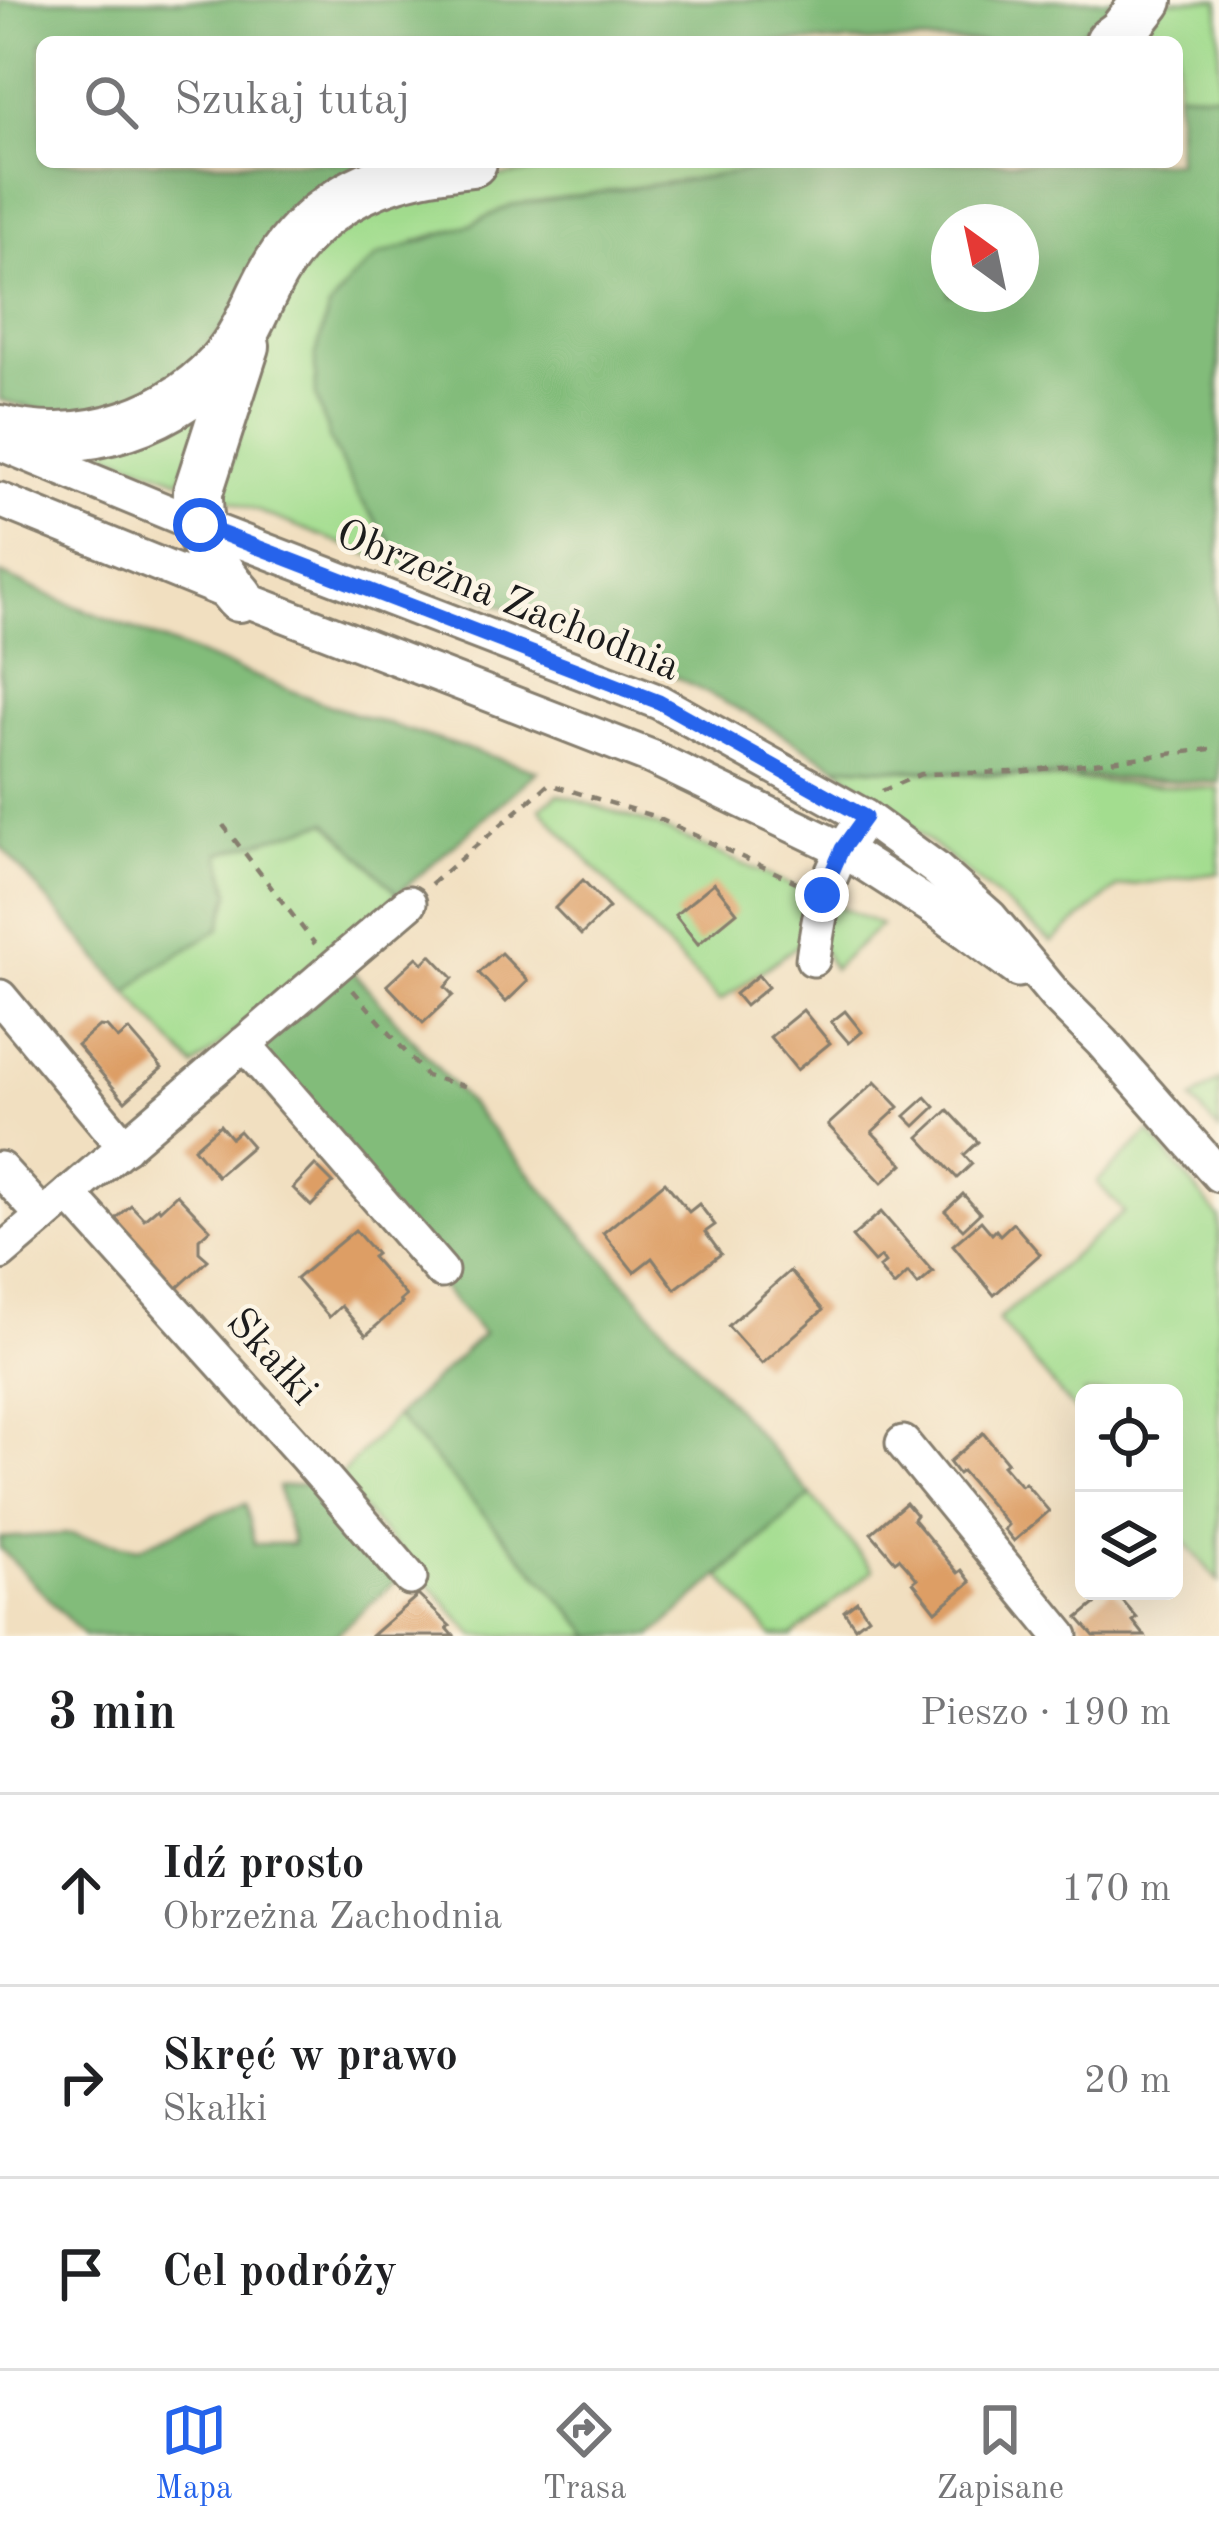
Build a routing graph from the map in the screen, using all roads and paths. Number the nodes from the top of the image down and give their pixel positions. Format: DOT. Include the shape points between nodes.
graph roads {
  1 [pos="1148,0"];
  2 [pos="1118,36"];
  3 [pos="424,168"];
  4 [pos="258,307"];
  5 [pos="0,430"];
  6 [pos="0,443"];
  7 [pos="0,500"];
  8 [pos="200,525"];
  9 [pos="239,597"];
  10 [pos="1219,748"];
  11 [pos="865,817"];
  12 [pos="842,849"];
  13 [pos="822,895"];
  14 [pos="409,904"];
  15 [pos="813,958"];
  16 [pos="1055,994"];
  17 [pos="0,997"];
  18 [pos="244,1044"];
  19 [pos="124,1147"];
  20 [pos="0,1168"];
  21 [pos="1219,1175"];
  22 [pos="69,1194"];
  23 [pos="43,1216"];
  24 [pos="0,1253"];
  25 [pos="441,1271"];
  26 [pos="903,1443"];
  27 [pos="410,1578"];
  28 [pos="1061,1636"];
  1 -- 2 [label="highway"];
  3 -- 4 [label="highway" via="368,184 324,213 273,273"];
  4 -- 5 [label="highway" via="209,376 135,424 88,435"];
  4 -- 8 [label="highway" via="197,492"];
  6 -- 8 [label="street, Obrzeżna Zachodnia"];
  7 -- 9 [label="street, Obrzeżna Zachodnia"];
  8 -- 9 [label="highway" via="216,570"];
  8 -- 11 [label="street, Obrzeżna Zachodnia" via="659,702"];
  9 -- 12 [label="street, Obrzeżna Zachodnia" via="651,757"];
  10 -- 11 [label="path" via="1018,772 921,774 879,792"];
  11 -- 12 [label="street"];
  11 -- 16 [label="street, Obrzeżna Zachodnia" via="990,917"];
  12 -- 13 [label="street"];
  12 -- 16 [label="street, Obrzeżna Zachodnia"];
  13 -- 14 [label="path" via="653,816 549,784"];
  13 -- 15 [label="street"];
  14 -- 18 [label="street"];
  16 -- 21 [label="street, Obrzeżna Zachodnia"];
  17 -- 19 [label="street"];
  18 -- 19 [label="street"];
  18 -- 25 [label="street"];
  19 -- 22 [label="street"];
  20 -- 23 [label="street"];
  22 -- 23 [label="street"];
  22 -- 27 [label="street, Skałki"];
  23 -- 24 [label="street"];
  26 -- 28 [label="street"];
}
